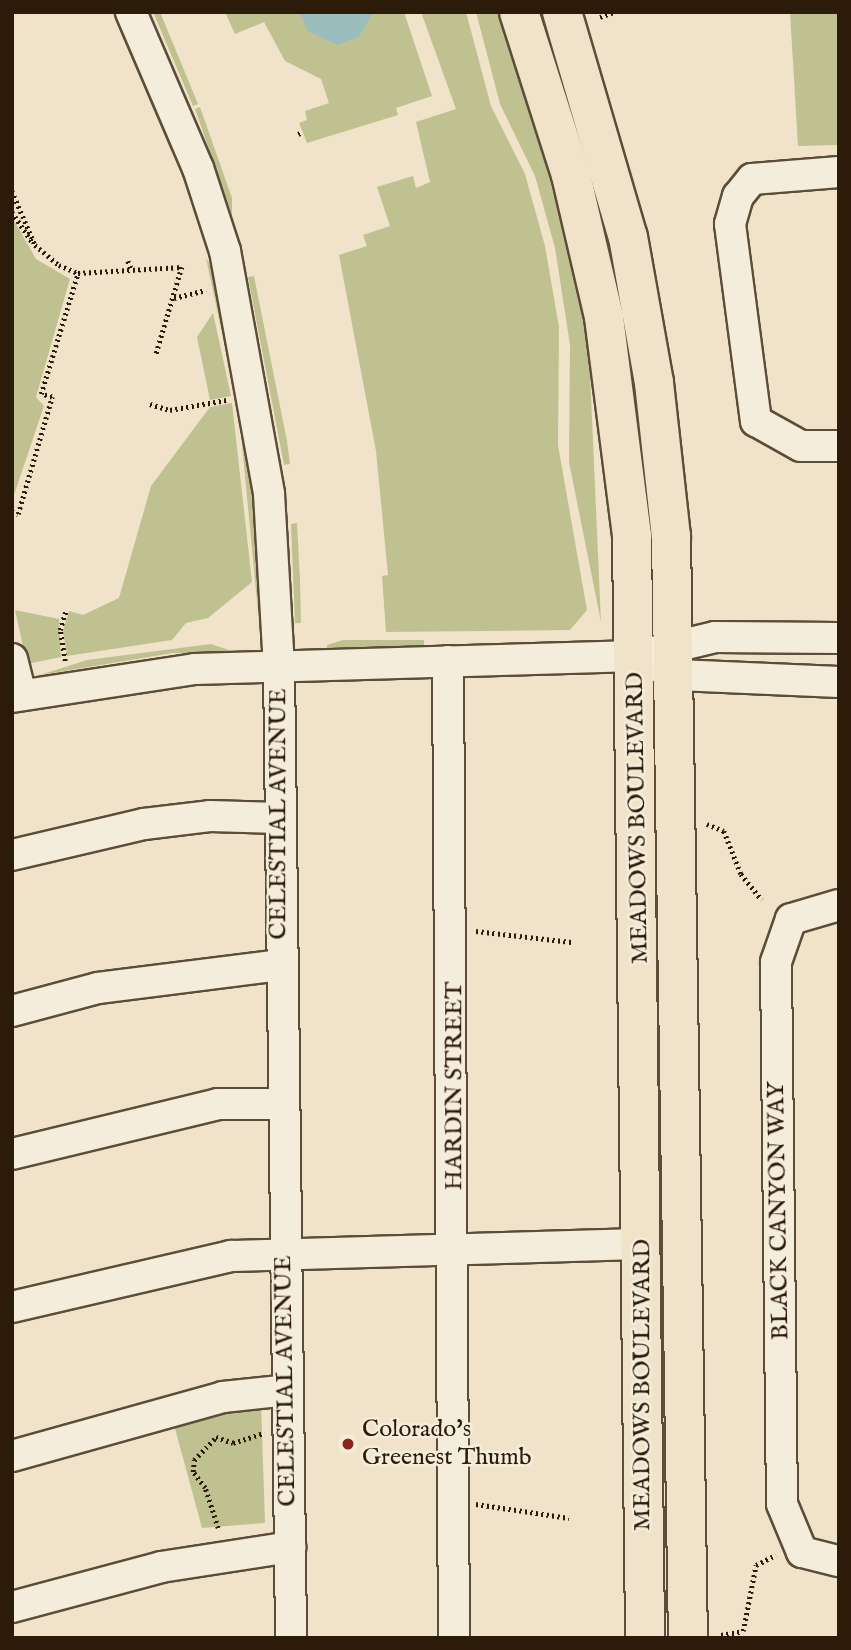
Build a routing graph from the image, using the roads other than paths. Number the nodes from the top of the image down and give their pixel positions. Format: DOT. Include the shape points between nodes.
graph roads {
  1 [pos="131,12"];
  2 [pos="519,12"];
  3 [pos="562,12"];
  4 [pos="839,172"];
  5 [pos="839,446"];
  6 [pos="839,638"];
  7 [pos="636,656"];
  8 [pos="676,658"];
  9 [pos="12,659"];
  10 [pos="448,661"];
  11 [pos="279,666"];
  12 [pos="839,682"];
  13 [pos="17,696"];
  14 [pos="279,818"];
  15 [pos="12,855"];
  16 [pos="839,905"];
  17 [pos="280,965"];
  18 [pos="12,1011"];
  19 [pos="283,1104"];
  20 [pos="12,1154"];
  21 [pos="641,1244"];
  22 [pos="456,1249"];
  23 [pos="283,1253"];
  24 [pos="12,1307"];
  25 [pos="288,1390"];
  26 [pos="12,1456"];
  27 [pos="290,1547"];
  28 [pos="839,1561"];
  29 [pos="12,1607"];
  30 [pos="704,1636"];
  31 [pos="291,1638"];
  32 [pos="453,1638"];
  33 [pos="645,1638"];
  1 -- 11 [label="street, CELESTIAL AVENUE" via="198,168 225,251 269,494"];
  2 -- 7 [label="main road, MEADOWS BOULEVARD" via="571,175 604,317 632,537"];
  3 -- 8 [label="main road, MEADOWS BOULEVARD" via="611,166 643,309 664,454"];
  4 -- 5 [label="street" via="752,179 738,196 730,224 756,421 801,446"];
  6 -- 8 [label="street"];
  7 -- 8 [label="street"];
  7 -- 10 [label="street"];
  7 -- 21 [label="main road, MEADOWS BOULEVARD"];
  8 -- 12 [label="street"];
  8 -- 30 [label="main road, MEADOWS BOULEVARD"];
  9 -- 13 [label="street"];
  10 -- 11 [label="street"];
  10 -- 22 [label="street, HARDIN STREET"];
  11 -- 13 [label="street" via="127,676"];
  11 -- 14 [label="street, CELESTIAL AVENUE"];
  14 -- 15 [label="street" via="210,816 144,824"];
  14 -- 17 [label="street, CELESTIAL AVENUE"];
  16 -- 28 [label="street, BLACK CANYON WAY" via="791,919 776,962 782,1504 802,1552"];
  17 -- 18 [label="street" via="98,988"];
  17 -- 19 [label="street, CELESTIAL AVENUE"];
  19 -- 20 [label="street" via="218,1104"];
  19 -- 23 [label="street, CELESTIAL AVENUE"];
  21 -- 22 [label="street"];
  21 -- 33 [label="main road, MEADOWS BOULEVARD"];
  22 -- 23 [label="street"];
  22 -- 32 [label="street, HARDIN STREET"];
  23 -- 24 [label="street" via="166,1267"];
  23 -- 25 [label="street, CELESTIAL AVENUE"];
  25 -- 26 [label="street" via="223,1397"];
  25 -- 27 [label="street, CELESTIAL AVENUE"];
  27 -- 29 [label="street" via="161,1567"];
  27 -- 31 [label="street, CELESTIAL AVENUE"];
}
